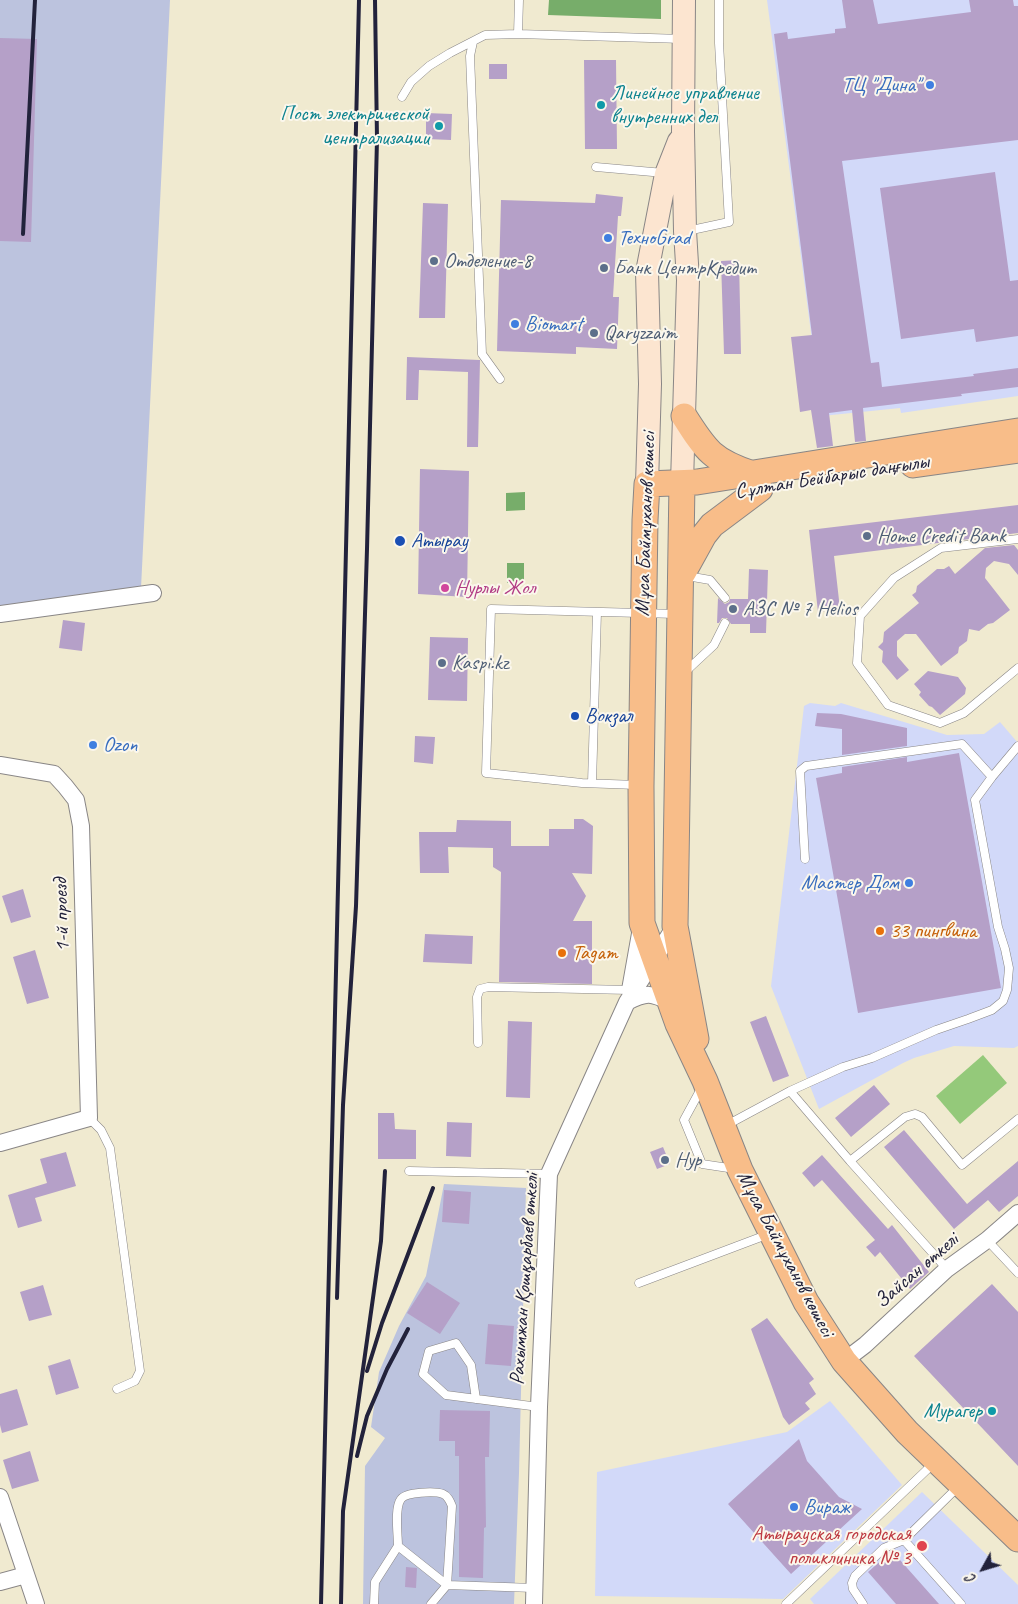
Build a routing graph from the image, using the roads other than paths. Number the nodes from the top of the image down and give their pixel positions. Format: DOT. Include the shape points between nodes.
graph roads {
  1 [pos="519,0"];
  2 [pos="684,0"];
  3 [pos="719,0"];
  4 [pos="518,34"];
  5 [pos="685,39"];
  6 [pos="473,42"];
  7 [pos="402,97"];
  8 [pos="683,130"];
  9 [pos="596,167"];
  10 [pos="666,174"];
  11 [pos="685,231"];
  12 [pos="647,272"];
  13 [pos="688,280"];
  14 [pos="500,379"];
  15 [pos="684,416"];
  16 [pos="1018,431"];
  17 [pos="1018,450"];
  18 [pos="757,481"];
  19 [pos="682,491"];
  20 [pos="646,493"];
  21 [pos="1018,539"];
  22 [pos="682,575"];
  23 [pos="153,593"];
  24 [pos="726,598"];
  25 [pos="597,612"];
  26 [pos="644,613"];
  27 [pos="0,614"];
  28 [pos="681,614"];
  29 [pos="724,623"];
  30 [pos="1018,668"];
  31 [pos="680,676"];
  32 [pos="1018,746"];
  33 [pos="0,765"];
  34 [pos="992,777"];
  35 [pos="592,783"];
  36 [pos="641,786"];
  37 [pos="805,858"];
  38 [pos="642,923"];
  39 [pos="675,926"];
  40 [pos="654,959"];
  41 [pos="628,996"];
  42 [pos="670,1002"];
  43 [pos="478,1043"];
  44 [pos="705,1081"];
  45 [pos="790,1091"];
  46 [pos="89,1118"];
  47 [pos="1018,1119"];
  48 [pos="723,1127"];
  49 [pos="0,1143"];
  50 [pos="850,1161"];
  51 [pos="409,1170"];
  52 [pos="740,1170"];
  53 [pos="549,1174"];
  54 [pos="1018,1213"];
  55 [pos="771,1233"];
  56 [pos="987,1240"];
  57 [pos="947,1269"];
  58 [pos="1018,1273"];
  59 [pos="640,1283"];
  60 [pos="844,1362"];
  61 [pos="117,1390"];
  62 [pos="476,1399"];
  63 [pos="539,1408"];
  64 [pos="937,1460"];
  65 [pos="962,1483"];
  66 [pos="0,1498"];
  67 [pos="1018,1539"];
  68 [pos="904,1540"];
  69 [pos="398,1546"];
  70 [pos="26,1575"];
  71 [pos="0,1582"];
  72 [pos="447,1585"];
  73 [pos="534,1596"];
  74 [pos="36,1604"];
  75 [pos="374,1604"];
  76 [pos="431,1604"];
  77 [pos="786,1604"];
  78 [pos="863,1604"];
  79 [pos="961,1604"];
  1 -- 4 [label="lane"];
  2 -- 5 [label="main road, Мұса Баймұханов көшесі"];
  3 -- 11 [label="lane" via="718,43 729,222"];
  4 -- 5 [label="lane"];
  4 -- 6 [label="lane" via="485,35"];
  5 -- 8 [label="main road, Мұса Баймұханов көшесі"];
  6 -- 7 [label="lane" via="429,66 411,82"];
  6 -- 14 [label="lane" via="470,56 482,354"];
  8 -- 10 [label="main road, Мұса Баймұханов көшесі"];
  8 -- 11 [label="main road, Мұса Баймұханов көшесі"];
  9 -- 10 [label="lane"];
  10 -- 12 [label="main road, Мұса Баймұханов көшесі"];
  11 -- 13 [label="main road, Мұса Баймұханов көшесі"];
  12 -- 13 [label="main road" via="662,259 678,264"];
  12 -- 20 [label="main road, Мұса Баймұханов көшесі" via="650,384"];
  13 -- 15 [label="main road, Мұса Баймұханов көшесі"];
  15 -- 18 [label="main road" via="711,455"];
  15 -- 19 [label="main road, Мұса Баймұханов көшесі"];
  16 -- 18 [label="main road, Сұлтан Бейбарыс даңғылы"];
  17 -- 18 [label="main road, Сұлтан Бейбарыс даңғылы"];
  18 -- 19 [label="main road, Сұлтан Бейбарыс даңғылы"];
  18 -- 22 [label="main road" via="704,535"];
  19 -- 20 [label="main road, Сұлтан Бейбарыс даңғылы"];
  19 -- 22 [label="main road, Мұса Баймұханов көшесі"];
  20 -- 26 [label="main road, Мұса Баймұханов көшесі"];
  21 -- 30 [label="lane" via="941,548 894,578 860,616 857,664 888,705 940,723 964,713"];
  22 -- 24 [label="lane" via="710,580"];
  22 -- 28 [label="main road, Мұса Баймұханов көшесі"];
  23 -- 27 [label="street"];
  25 -- 26 [label="lane"];
  25 -- 35 [label="lane"];
  25 -- 35 [label="lane" via="491,609 486,773"];
  26 -- 28 [label="lane"];
  26 -- 36 [label="main road, Мұса Баймұханов көшесі"];
  28 -- 31 [label="main road, Мұса Баймұханов көшесі"];
  29 -- 31 [label="lane" via="714,645"];
  31 -- 39 [label="main road, Мұса Баймұханов көшесі"];
  32 -- 34 [label="lane"];
  33 -- 46 [label="street, 1-й проезд" via="54,774 76,800 81,826"];
  34 -- 37 [label="lane" via="962,744 806,766 800,771"];
  34 -- 45 [label="lane" via="975,800 1008,968 1003,1001 992,1010 872,1058 843,1066"];
  35 -- 36 [label="lane"];
  36 -- 38 [label="main road, Мұса Баймұханов көшесі"];
  38 -- 40 [label="main road, Мұса Баймұханов көшесі"];
  38 -- 41 [label="street"];
  39 -- 40 [label="street, Рахымжан Қошқарбаев өткелі"];
  39 -- 44 [label="main road, Мұса Баймұханов көшесі"];
  40 -- 41 [label="street, Рахымжан Қошқарбаев өткелі"];
  40 -- 42 [label="main road, Мұса Баймұханов көшесі"];
  41 -- 42 [label="street" via="653,994"];
  41 -- 43 [label="lane" via="480,989 477,997"];
  41 -- 53 [label="street, Рахымжан Қошқарбаев өткелі"];
  42 -- 44 [label="main road, Мұса Баймұханов көшесі"];
  44 -- 48 [label="main road, Мұса Баймұханов көшесі"];
  44 -- 52 [label="lane" via="684,1120 702,1164"];
  45 -- 48 [label="lane"];
  45 -- 50 [label="lane"];
  46 -- 49 [label="street"];
  46 -- 61 [label="lane" via="110,1148 140,1371 135,1381"];
  47 -- 50 [label="lane" via="962,1165 922,1117 915,1114 906,1117"];
  48 -- 52 [label="main road, Мұса Баймұханов көшесі"];
  50 -- 57 [label="lane"];
  51 -- 53 [label="lane"];
  52 -- 55 [label="main road, Мұса Баймұханов көшесі"];
  53 -- 63 [label="street, Рахымжан Қошқарбаев өткелі"];
  54 -- 56 [label="street, Зайсан өткелі"];
  55 -- 59 [label="lane"];
  55 -- 60 [label="main road, Мұса Баймұханов көшесі" via="806,1302"];
  56 -- 57 [label="street, Зайсан өткелі"];
  56 -- 58 [label="lane"];
  57 -- 60 [label="street, Зайсан өткелі"];
  60 -- 64 [label="main road, Мұса Баймұханов көшесі"];
  62 -- 62 [label="lane" via="446,1395 423,1374 429,1351 456,1343 471,1365"];
  62 -- 63 [label="lane"];
  63 -- 73 [label="street, Рахымжан Қошқарбаев өткелі"];
  64 -- 65 [label="main road, Мұса Баймұханов көшесі"];
  64 -- 77 [label="lane"];
  65 -- 67 [label="main road, Мұса Баймұханов көшесі"];
  65 -- 68 [label="lane"];
  66 -- 70 [label="street"];
  68 -- 78 [label="lane" via="884,1548 855,1576 853,1589"];
  68 -- 79 [label="lane"];
  69 -- 72 [label="lane"];
  69 -- 72 [label="lane" via="401,1498 410,1493 442,1493 448,1497 452,1506"];
  69 -- 75 [label="lane" via="375,1582"];
  70 -- 71 [label="street"];
  70 -- 74 [label="street"];
  72 -- 73 [label="lane"];
  72 -- 76 [label="lane"];
}
